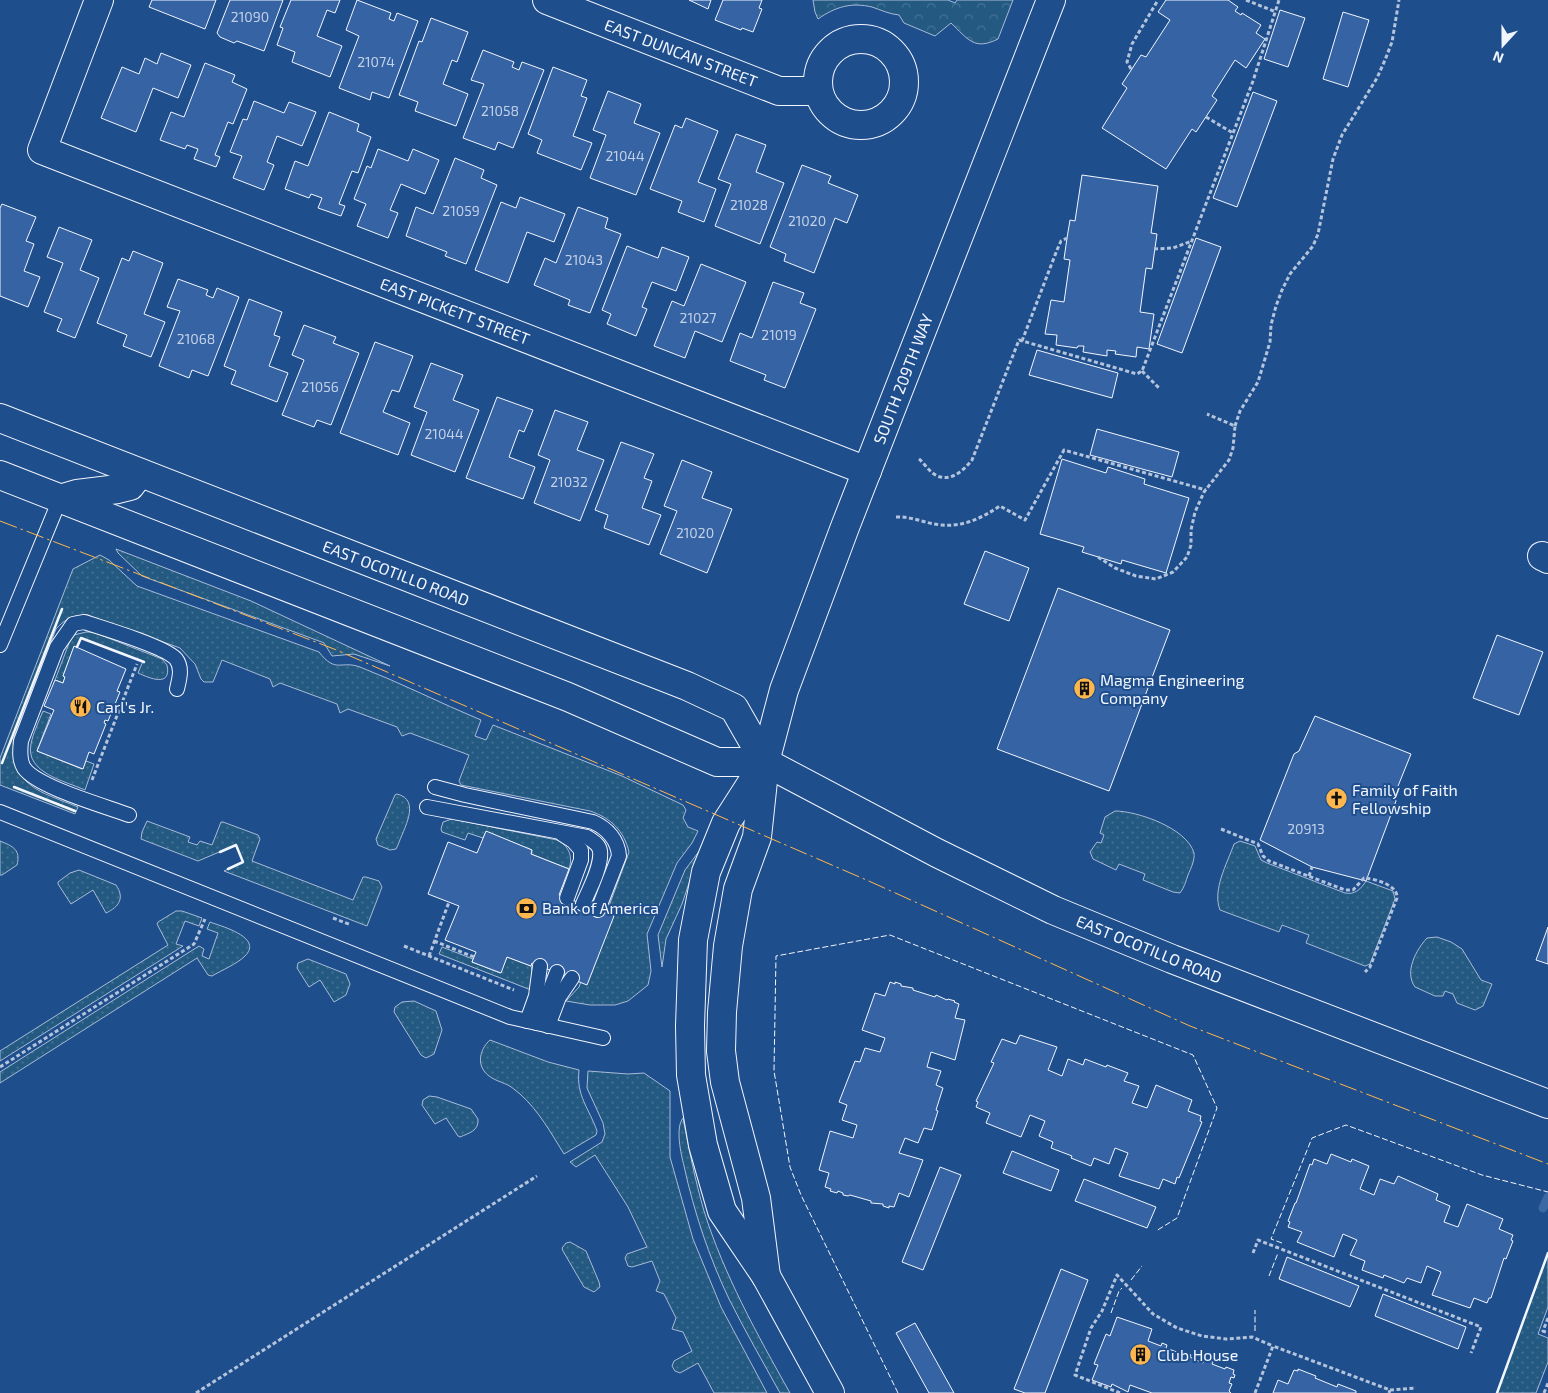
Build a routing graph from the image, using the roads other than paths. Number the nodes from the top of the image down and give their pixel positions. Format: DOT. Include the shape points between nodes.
graph roads {
  1 [pos="99,0"];
  2 [pos="548,0"];
  3 [pos="1051,0"];
  4 [pos="818,91"];
  5 [pos="0,418"];
  6 [pos="867,471"];
  7 [pos="140,473"];
  8 [pos="0,475"];
  9 [pos="60,498"];
  10 [pos="0,644"];
  11 [pos="177,689"];
  12 [pos="766,762"];
  13 [pos="434,787"];
  14 [pos="427,807"];
  15 [pos="0,812"];
  16 [pos="129,815"];
  17 [pos="557,831"];
  18 [pos="567,898"];
  19 [pos="583,904"];
  20 [pos="598,910"];
  21 [pos="540,966"];
  22 [pos="556,972"];
  23 [pos="572,978"];
  24 [pos="537,1023"];
  25 [pos="603,1038"];
  26 [pos="1548,1104"];
  27 [pos="766,1276"];
  28 [pos="830,1393"];
  1 -- 6 [label="street, EAST PICKETT STREET" via="42,150"];
  2 -- 4 [label="street, EAST DUNCAN STREET" via="779,91"];
  3 -- 6 [label="street, SOUTH 209TH WAY"];
  5 -- 7 [label="street, EAST OCOTILLO ROAD"];
  6 -- 12 [label="street, SOUTH 209TH WAY" via="784,690"];
  7 -- 9 [label="street" via="130,486"];
  7 -- 12 [label="street, EAST OCOTILLO ROAD" via="687,686 734,708"];
  8 -- 9 [label="street, EAST OCOTILLO ROAD"];
  9 -- 10 [label="lane"];
  9 -- 12 [label="street, EAST OCOTILLO ROAD" via="568,697 718,762"];
  11 -- 16 [label="lane" via="181,674 178,660 166,651 84,622 73,624 57,647 21,741 23,766 38,780"];
  12 -- 26 [label="street, EAST OCOTILLO ROAD" via="937,853 1053,910 1172,960"];
  12 -- 27 [label="street" via="757,836 738,889 728,946 721,1051 725,1082 756,1198"];
  12 -- 27 [label="street" via="726,823 706,872 693,940 690,1026 691,1075 703,1145 722,1211"];
  13 -- 20 [label="lane" via="600,825 613,837 619,856"];
  14 -- 17 [label="lane"];
  15 -- 24 [label="lane" via="510,1017"];
  17 -- 18 [label="lane" via="582,850"];
  17 -- 19 [label="lane" via="587,838 600,850 599,862"];
  21 -- 24 [label="lane"];
  22 -- 24 [label="lane"];
  23 -- 24 [label="lane"];
  24 -- 25 [label="lane"];
  27 -- 28 [label="street"];
}
